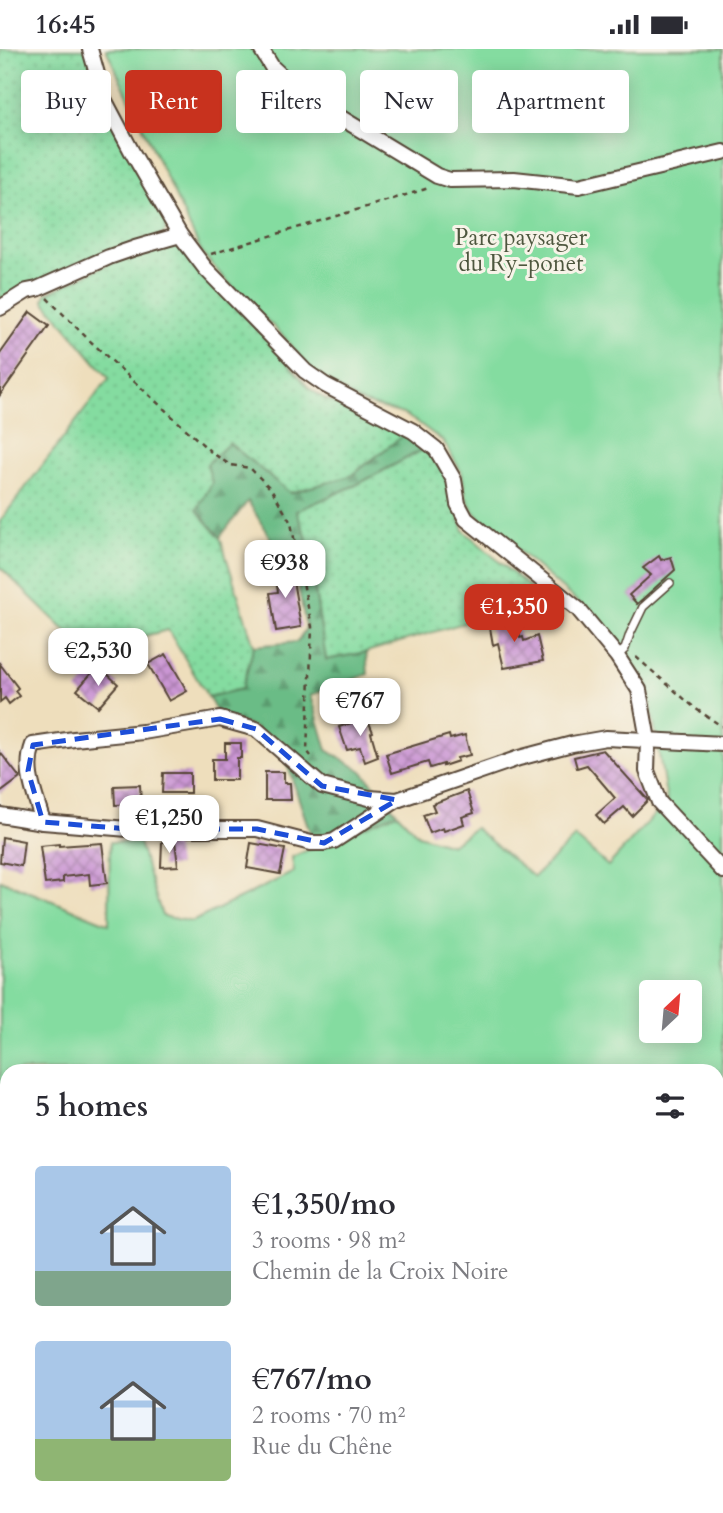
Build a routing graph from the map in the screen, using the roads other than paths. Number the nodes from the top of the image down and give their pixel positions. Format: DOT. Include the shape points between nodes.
graph roads {
  1 [pos="90,49"];
  2 [pos="261,49"];
  3 [pos="723,152"];
  4 [pos="180,235"];
  5 [pos="0,308"];
  6 [pos="670,583"];
  7 [pos="621,653"];
  8 [pos="648,740"];
  9 [pos="723,744"];
  10 [pos="397,800"];
  11 [pos="0,815"];
  12 [pos="43,822"];
  13 [pos="723,871"];
  1 -- 4 [label="street" via="104,99"];
  2 -- 3 [label="street" via="272,67 300,93 450,180 513,179 579,186"];
  4 -- 5 [label="street" via="109,257 27,291"];
  4 -- 7 [label="street" via="205,268 305,371 413,431 436,449 454,480 466,519 578,608"];
  6 -- 7 [label="lane" via="643,607"];
  7 -- 8 [label="street" via="639,690"];
  8 -- 9 [label="street"];
  8 -- 10 [label="street" via="572,744"];
  8 -- 13 [label="street" via="647,771 659,802"];
  10 -- 12 [label="street" via="324,843 257,829 128,829"];
  10 -- 12 [label="street" via="322,786 256,729 220,719 33,745 28,771"];
  11 -- 12 [label="street"];
}
